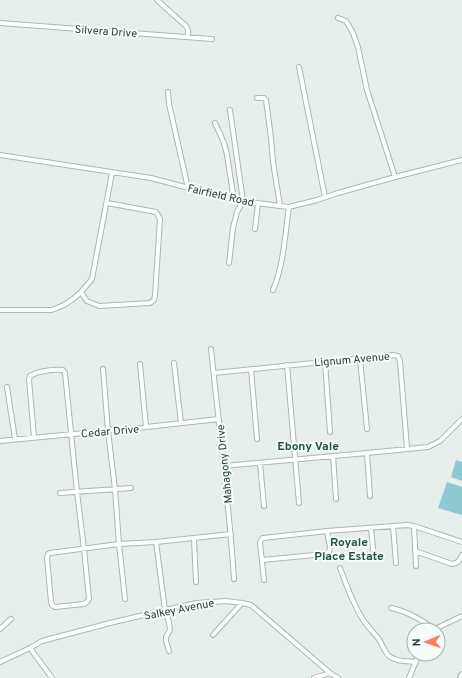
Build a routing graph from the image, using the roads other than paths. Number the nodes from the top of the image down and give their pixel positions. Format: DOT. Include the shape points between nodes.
graph roads {
  1 [pos="157,0"];
  2 [pos="338,18"];
  3 [pos="0,23"];
  4 [pos="187,37"];
  5 [pos="212,39"];
  6 [pos="298,67"];
  7 [pos="168,92"];
  8 [pos="257,98"];
  9 [pos="230,110"];
  10 [pos="215,123"];
  11 [pos="0,154"];
  12 [pos="462,160"];
  13 [pos="112,173"];
  14 [pos="394,177"];
  15 [pos="188,188"];
  16 [pos="325,197"];
  17 [pos="234,200"];
  18 [pos="242,201"];
  19 [pos="107,203"];
  20 [pos="258,204"];
  21 [pos="280,206"];
  22 [pos="289,207"];
  23 [pos="255,229"];
  24 [pos="229,263"];
  25 [pos="273,290"];
  26 [pos="81,292"];
  27 [pos="0,310"];
  28 [pos="211,349"];
  29 [pos="360,359"];
  30 [pos="174,362"];
  31 [pos="325,362"];
  32 [pos="140,364"];
  33 [pos="287,365"];
  34 [pos="103,369"];
  35 [pos="251,369"];
  36 [pos="214,373"];
  37 [pos="7,386"];
  38 [pos="219,419"];
  39 [pos="462,419"];
  40 [pos="181,423"];
  41 [pos="146,427"];
  42 [pos="367,429"];
  43 [pos="108,431"];
  44 [pos="330,432"];
  45 [pos="72,434"];
  46 [pos="34,437"];
  47 [pos="15,439"];
  48 [pos="257,439"];
  49 [pos="0,441"];
  50 [pos="407,448"];
  51 [pos="367,453"];
  52 [pos="333,456"];
  53 [pos="295,460"];
  54 [pos="260,463"];
  55 [pos="224,466"];
  56 [pos="131,488"];
  57 [pos="115,489"];
  58 [pos="76,492"];
  59 [pos="60,493"];
  60 [pos="370,496"];
  61 [pos="336,499"];
  62 [pos="299,503"];
  63 [pos="264,506"];
  64 [pos="393,526"];
  65 [pos="414,526"];
  66 [pos="371,528"];
  67 [pos="327,532"];
  68 [pos="231,534"];
  69 [pos="194,539"];
  70 [pos="156,542"];
  71 [pos="462,542"];
  72 [pos="119,544"];
  73 [pos="84,549"];
  74 [pos="415,551"];
  75 [pos="462,555"];
  76 [pos="374,559"];
  77 [pos="262,560"];
  78 [pos="396,563"];
  79 [pos="416,566"];
  80 [pos="340,568"];
  81 [pos="234,578"];
  82 [pos="264,580"];
  83 [pos="196,582"];
  84 [pos="124,599"];
  85 [pos="242,603"];
  86 [pos="391,608"];
  87 [pos="166,610"];
  88 [pos="462,616"];
  89 [pos="11,619"];
  90 [pos="424,622"];
  91 [pos="446,623"];
  92 [pos="0,629"];
  93 [pos="213,635"];
  94 [pos="30,648"];
  95 [pos="169,651"];
  96 [pos="406,661"];
  97 [pos="0,662"];
  98 [pos="416,662"];
  99 [pos="330,673"];
  100 [pos="462,675"];
  101 [pos="52,678"];
  102 [pos="314,678"];
  103 [pos="338,678"];
  104 [pos="409,678"];
  105 [pos="461,678"];
  1 -- 4 [label="street" via="186,26 189,33"];
  2 -- 14 [label="street" via="346,21 358,47 367,90"];
  3 -- 4 [label="street, Silvera Drive"];
  4 -- 5 [label="street, Silvera Drive"];
  6 -- 16 [label="street"];
  7 -- 15 [label="street"];
  8 -- 21 [label="street" via="266,100"];
  9 -- 18 [label="street"];
  10 -- 17 [label="street" via="227,155"];
  11 -- 13 [label="street, Fairfield Road"];
  12 -- 14 [label="street, Fairfield Road"];
  13 -- 15 [label="street, Fairfield Road" via="151,178"];
  13 -- 19 [label="street"];
  14 -- 16 [label="street, Fairfield Road"];
  15 -- 17 [label="street, Fairfield Road"];
  16 -- 22 [label="street, Fairfield Road"];
  17 -- 18 [label="street, Fairfield Road"];
  18 -- 20 [label="street, Fairfield Road"];
  18 -- 24 [label="street" via="233,228"];
  19 -- 26 [label="street" via="92,279"];
  19 -- 26 [label="street" via="156,212 160,219 154,300 99,306 87,301"];
  20 -- 21 [label="street, Fairfield Road"];
  20 -- 23 [label="street"];
  21 -- 22 [label="street, Fairfield Road"];
  22 -- 25 [label="street" via="283,253"];
  26 -- 27 [label="street" via="64,305 52,310"];
  28 -- 36 [label="street, Mahagony Drive"];
  29 -- 31 [label="street, Lignum Avenue"];
  29 -- 42 [label="street"];
  29 -- 50 [label="street, Lignum Avenue" via="398,356"];
  30 -- 40 [label="street"];
  31 -- 33 [label="street, Lignum Avenue"];
  31 -- 44 [label="street"];
  32 -- 41 [label="street"];
  33 -- 35 [label="street, Lignum Avenue"];
  33 -- 53 [label="street"];
  34 -- 43 [label="street"];
  35 -- 36 [label="street, Lignum Avenue"];
  35 -- 48 [label="street"];
  36 -- 38 [label="street, Mahagony Drive"];
  37 -- 47 [label="street"];
  38 -- 40 [label="street, Cedar Drive"];
  38 -- 55 [label="street, Mahagony Drive"];
  39 -- 50 [label="street" via="440,441 428,446"];
  40 -- 41 [label="street, Cedar Drive"];
  41 -- 43 [label="street, Cedar Drive"];
  43 -- 45 [label="street, Cedar Drive"];
  43 -- 57 [label="street"];
  45 -- 46 [label="street, Cedar Drive"];
  45 -- 46 [label="street" via="65,373 58,369 33,373 30,376"];
  45 -- 58 [label="street"];
  46 -- 47 [label="street, Cedar Drive"];
  47 -- 49 [label="street, Cedar Drive"];
  50 -- 51 [label="street"];
  51 -- 52 [label="street"];
  51 -- 60 [label="street"];
  52 -- 53 [label="street"];
  52 -- 61 [label="street"];
  53 -- 54 [label="street"];
  53 -- 62 [label="street"];
  54 -- 55 [label="street"];
  54 -- 63 [label="street"];
  55 -- 68 [label="street, Mahagony Drive"];
  56 -- 57 [label="street"];
  57 -- 58 [label="street"];
  57 -- 72 [label="street"];
  58 -- 59 [label="street"];
  58 -- 73 [label="street"];
  64 -- 65 [label="street"];
  64 -- 66 [label="street"];
  64 -- 78 [label="street"];
  65 -- 71 [label="street"];
  65 -- 74 [label="street"];
  66 -- 67 [label="street"];
  66 -- 76 [label="street"];
  67 -- 77 [label="street" via="264,538 260,543"];
  67 -- 77 [label="street" via="330,547 329,552 325,554"];
  68 -- 69 [label="street"];
  68 -- 81 [label="street, Mahagony Drive"];
  69 -- 70 [label="street"];
  69 -- 83 [label="street"];
  70 -- 72 [label="street"];
  70 -- 87 [label="street"];
  72 -- 73 [label="street"];
  72 -- 84 [label="street"];
  73 -- 73 [label="street" via="89,599 84,604 55,607 51,602 48,554"];
  74 -- 75 [label="street" via="452,564 456,564"];
  74 -- 79 [label="street"];
  77 -- 82 [label="street"];
  80 -- 96 [label="street" via="365,623 389,655"];
  85 -- 87 [label="street, Salkey Avenue" via="197,603"];
  85 -- 93 [label="street"];
  85 -- 99 [label="street, Salkey Avenue" via="251,605"];
  86 -- 90 [label="street"];
  87 -- 94 [label="street, Salkey Avenue" via="42,641"];
  87 -- 95 [label="street" via="170,630 166,637"];
  88 -- 91 [label="street"];
  89 -- 92 [label="street"];
  94 -- 97 [label="street, Salkey Avenue"];
  94 -- 101 [label="street"];
  98 -- 104 [label="street"];
  99 -- 102 [label="street"];
  99 -- 103 [label="street, Salkey Avenue"];
  100 -- 105 [label="main road"];
}
